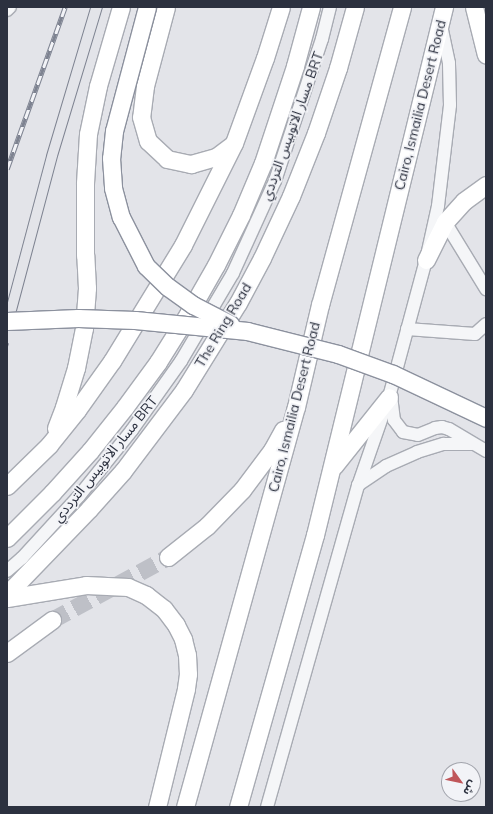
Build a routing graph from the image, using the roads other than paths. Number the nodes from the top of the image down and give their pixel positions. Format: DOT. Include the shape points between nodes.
graph roads {
  1 [pos="10,7"];
  2 [pos="121,7"];
  3 [pos="147,7"];
  4 [pos="166,7"];
  5 [pos="281,7"];
  6 [pos="311,7"];
  7 [pos="330,7"];
  8 [pos="355,7"];
  9 [pos="402,7"];
  10 [pos="474,7"];
  11 [pos="7,10"];
  12 [pos="442,15"];
  13 [pos="486,54"];
  14 [pos="234,143"];
  15 [pos="486,185"];
  16 [pos="445,222"];
  17 [pos="426,260"];
  18 [pos="486,289"];
  19 [pos="7,320"];
  20 [pos="486,324"];
  21 [pos="408,329"];
  22 [pos="247,331"];
  23 [pos="390,394"];
  24 [pos="296,407"];
  25 [pos="486,418"];
  26 [pos="473,444"];
  27 [pos="49,445"];
  28 [pos="486,451"];
  29 [pos="331,469"];
  30 [pos="7,486"];
  31 [pos="358,486"];
  32 [pos="7,538"];
  33 [pos="168,556"];
  34 [pos="7,571"];
  35 [pos="7,594"];
  36 [pos="7,598"];
  37 [pos="52,620"];
  38 [pos="7,653"];
  39 [pos="157,807"];
  40 [pos="185,807"];
  41 [pos="238,807"];
  42 [pos="267,807"];
  1 -- 11 [label="street"];
  2 -- 27 [label="highway" via="98,86 88,134 85,183 87,288 84,328 76,368"];
  3 -- 22 [label="highway, bridge" via="114,131 111,158 113,188 121,217 146,266 168,287 219,320"];
  4 -- 14 [label="highway" via="145,86 141,117 148,141 167,159 191,164 216,157"];
  5 -- 14 [label="highway"];
  6 -- 32 [label="highway" via="295,66 263,163 232,234 188,314 125,408 52,493"];
  7 -- 34 [label="street, مسار الاتوبيس الترددي BRT" via="322,39 275,181 232,273 181,361 132,430 79,496"];
  8 -- 35 [label="highway, The Ring Road" via="321,119 291,196 231,316 184,390 123,471"];
  9 -- 24 [label="highway, Cairo, Ismailia Desert Road" via="320,305"];
  10 -- 13 [label="highway"];
  12 -- 17 [label="street" via="449,63 450,105 438,206"];
  12 -- 29 [label="highway, Cairo, Ismailia Desert Road"];
  14 -- 27 [label="highway" via="183,244 143,312 112,361"];
  15 -- 16 [label="highway" via="464,202"];
  16 -- 17 [label="highway"];
  16 -- 18 [label="street"];
  17 -- 21 [label="street"];
  19 -- 22 [label="highway, bridge" via="135,320"];
  20 -- 21 [label="street" via="475,334"];
  21 -- 23 [label="street"];
  22 -- 25 [label="highway, bridge" via="338,354 393,374"];
  23 -- 26 [label="street" via="394,420 403,432 418,435 442,427"];
  23 -- 29 [label="highway"];
  23 -- 31 [label="street"];
  24 -- 33 [label="highway" via="272,450 242,490 207,526"];
  24 -- 40 [label="highway, Cairo, Ismailia Desert Road"];
  26 -- 28 [label="street"];
  26 -- 31 [label="street" via="444,444 417,452 386,466"];
  27 -- 30 [label="highway"];
  29 -- 41 [label="highway, Cairo, Ismailia Desert Road"];
  31 -- 42 [label="street"];
  36 -- 39 [label="highway" via="86,585 128,587 146,595 164,609 176,625 187,655 188,674"];
  37 -- 38 [label="highway"];
}
